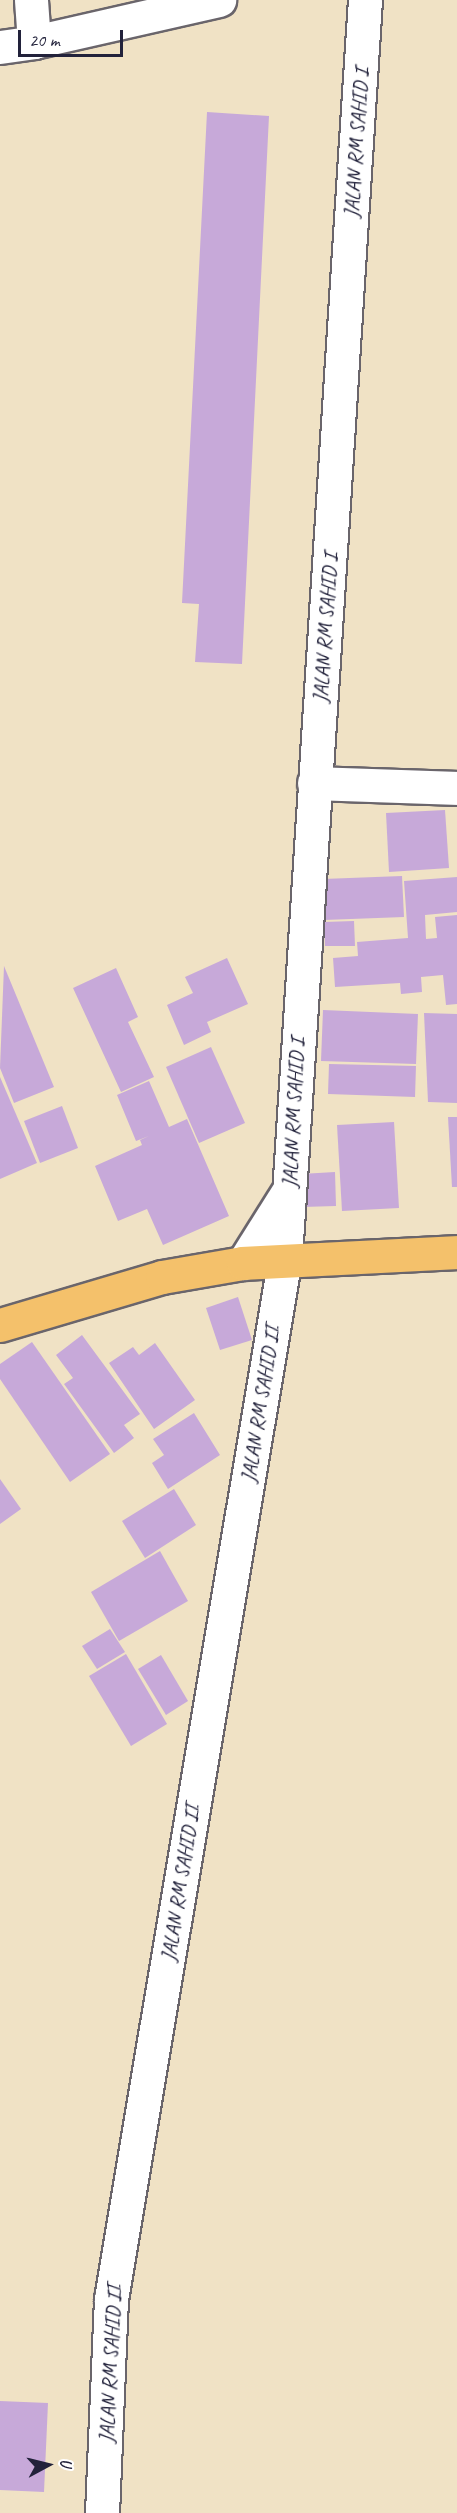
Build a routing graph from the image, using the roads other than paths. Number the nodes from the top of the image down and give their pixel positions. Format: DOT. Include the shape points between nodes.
graph roads {
  1 [pos="31,0"];
  2 [pos="219,0"];
  3 [pos="365,0"];
  4 [pos="34,42"];
  5 [pos="0,47"];
  6 [pos="314,783"];
  7 [pos="457,788"];
  8 [pos="289,1190"];
  9 [pos="457,1252"];
  10 [pos="285,1257"];
  11 [pos="243,1263"];
  12 [pos="0,1325"];
  13 [pos="102,2513"];
  1 -- 4 [label="street"];
  2 -- 4 [label="street"];
  3 -- 6 [label="street, JALAN RM SAHID I"];
  4 -- 5 [label="street"];
  6 -- 7 [label="street"];
  6 -- 8 [label="street, JALAN RM SAHID I"];
  8 -- 10 [label="street, JALAN RM SAHID I"];
  8 -- 11 [label="street"];
  9 -- 10 [label="main road"];
  10 -- 11 [label="main road"];
  10 -- 13 [label="street, JALAN RM SAHID II" via="111,2300"];
  11 -- 12 [label="main road" via="162,1277"];
}
